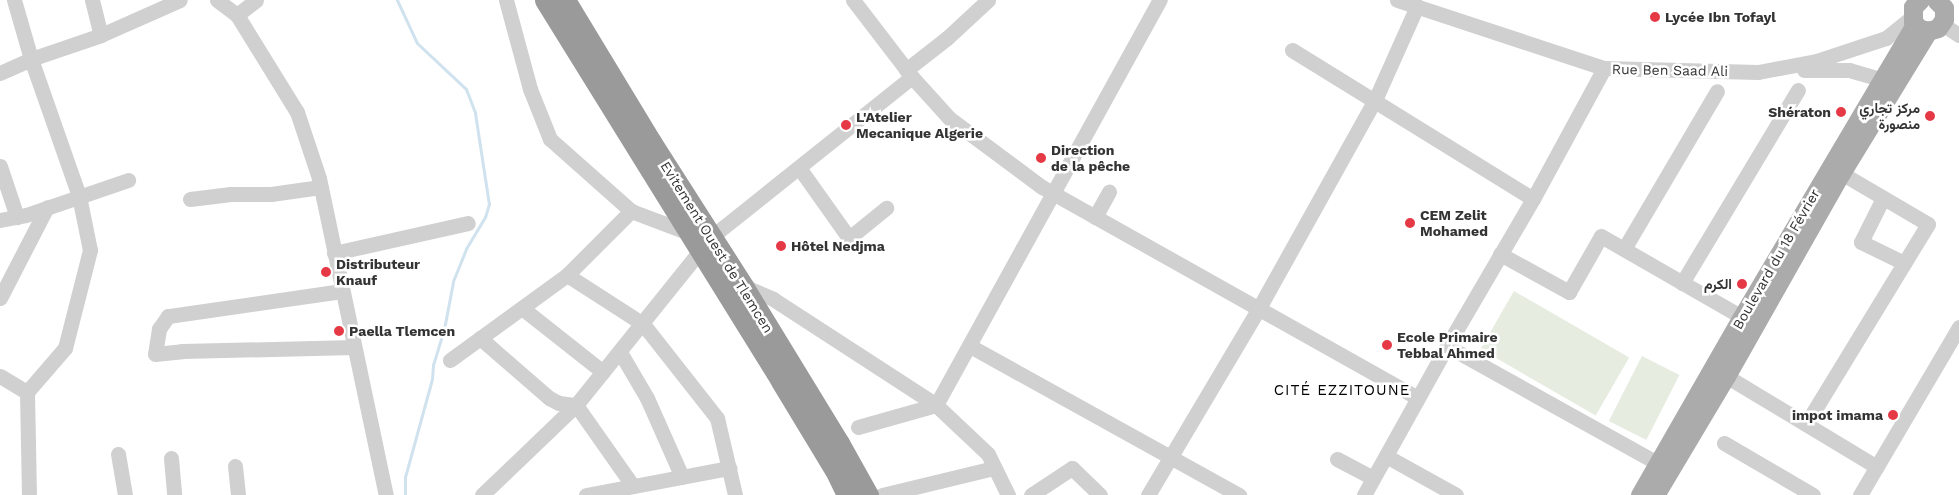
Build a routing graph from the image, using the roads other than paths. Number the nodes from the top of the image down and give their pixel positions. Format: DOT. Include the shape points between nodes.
graph roads {
  1 [pos="14,0"];
  2 [pos="92,0"];
  3 [pos="180,0"];
  4 [pos="217,0"];
  5 [pos="256,0"];
  6 [pos="506,0"];
  7 [pos="544,0"];
  8 [pos="565,0"];
  9 [pos="853,0"];
  10 [pos="988,0"];
  11 [pos="1160,0"];
  12 [pos="1397,0"];
  13 [pos="1417,6"];
  14 [pos="1931,13"];
  15 [pos="237,15"];
  16 [pos="101,35"];
  17 [pos="1959,35"];
  18 [pos="1292,50"];
  19 [pos="30,59"];
  20 [pos="1604,68"];
  21 [pos="1758,72"];
  22 [pos="0,73"];
  23 [pos="909,74"];
  24 [pos="1881,80"];
  25 [pos="1717,90"];
  26 [pos="1798,90"];
  27 [pos="1375,100"];
  28 [pos="0,166"];
  29 [pos="800,169"];
  30 [pos="1841,173"];
  31 [pos="128,180"];
  32 [pos="321,187"];
  33 [pos="1110,192"];
  34 [pos="1055,194"];
  35 [pos="80,196"];
  36 [pos="1883,198"];
  37 [pos="190,199"];
  38 [pos="1533,199"];
  39 [pos="47,207"];
  40 [pos="886,208"];
  41 [pos="632,211"];
  42 [pos="17,216"];
  43 [pos="1096,217"];
  44 [pos="0,220"];
  45 [pos="468,223"];
  46 [pos="687,232"];
  47 [pos="705,245"];
  48 [pos="1624,249"];
  49 [pos="334,252"];
  50 [pos="1500,254"];
  51 [pos="1904,263"];
  52 [pos="567,275"];
  53 [pos="1682,283"];
  54 [pos="743,286"];
  55 [pos="342,290"];
  56 [pos="0,298"];
  57 [pos="522,308"];
  58 [pos="1259,308"];
  59 [pos="1742,317"];
  60 [pos="643,324"];
  61 [pos="1959,327"];
  62 [pos="480,338"];
  63 [pos="970,346"];
  64 [pos="1446,346"];
  65 [pos="354,347"];
  66 [pos="620,352"];
  67 [pos="450,360"];
  68 [pos="603,372"];
  69 [pos="0,376"];
  70 [pos="1726,376"];
  71 [pos="27,392"];
  72 [pos="1418,398"];
  73 [pos="576,404"];
  74 [pos="936,405"];
  75 [pos="1806,424"];
  76 [pos="858,427"];
  77 [pos="1724,444"];
  78 [pos="118,454"];
  79 [pos="1386,456"];
  80 [pos="171,458"];
  81 [pos="1171,458"];
  82 [pos="1337,459"];
  83 [pos="234,466"];
  84 [pos="1877,466"];
  85 [pos="1664,467"];
  86 [pos="729,468"];
  87 [pos="994,468"];
  88 [pos="682,476"];
  89 [pos="1373,478"];
  90 [pos="633,486"];
  91 [pos="29,495"];
  92 [pos="125,495"];
  93 [pos="174,495"];
  94 [pos="238,495"];
  95 [pos="386,495"];
  96 [pos="482,495"];
  97 [pos="587,495"];
  98 [pos="735,495"];
  99 [pos="847,495"];
  100 [pos="868,495"];
  101 [pos="882,495"];
  102 [pos="1008,495"];
  103 [pos="1031,495"];
  104 [pos="1100,495"];
  105 [pos="1148,495"];
  106 [pos="1239,495"];
  107 [pos="1364,495"];
  108 [pos="1456,495"];
  109 [pos="1640,495"];
  110 [pos="1655,495"];
  111 [pos="1813,495"];
  112 [pos="1860,495"];
  1 -- 19 [label="street"];
  2 -- 16 [label="street"];
  3 -- 16 [label="street"];
  4 -- 15 [label="street"];
  5 -- 15 [label="street"];
  6 -- 41 [label="street" via="530,89 550,140"];
  7 -- 46 [label="highway, Evitement Ouest de Tlemcen"];
  8 -- 47 [label="highway, Evitement Ouest de Tlemcen"];
  9 -- 23 [label="street"];
  10 -- 23 [label="street"];
  11 -- 34 [label="street"];
  12 -- 13 [label="street, Rue Ben Saad Ali"];
  13 -- 20 [label="street, Rue Ben Saad Ali"];
  13 -- 27 [label="street"];
  14 -- 17 [label="street"];
  14 -- 21 [label="street, Rue Ben Saad Ali" via="1886,38 1816,61"];
  14 -- 24 [label="main road, Boulevard du 18 Février"];
  14 -- 30 [label="main road, Boulevard du 18 Février"];
  15 -- 32 [label="street" via="297,112"];
  16 -- 19 [label="street"];
  18 -- 27 [label="street"];
  19 -- 22 [label="street"];
  19 -- 35 [label="street"];
  20 -- 21 [label="street, Rue Ben Saad Ali"];
  20 -- 38 [label="street"];
  21 -- 24 [label="street" via="1849,70"];
  23 -- 29 [label="street"];
  23 -- 34 [label="street" via="949,118"];
  24 -- 59 [label="main road, Boulevard du 18 Février"];
  25 -- 48 [label="street"];
  26 -- 53 [label="street"];
  27 -- 38 [label="street"];
  27 -- 58 [label="street"];
  28 -- 42 [label="street"];
  29 -- 40 [label="street" via="849,238"];
  29 -- 47 [label="street"];
  30 -- 36 [label="street"];
  30 -- 70 [label="main road, Boulevard du 18 Février"];
  31 -- 35 [label="street"];
  32 -- 37 [label="street"];
  32 -- 49 [label="street"];
  33 -- 43 [label="street"];
  34 -- 43 [label="street"];
  34 -- 63 [label="street"];
  35 -- 39 [label="street"];
  35 -- 71 [label="street" via="90,250 66,348"];
  36 -- 51 [label="street" via="1861,242"];
  36 -- 51 [label="street" via="1928,224"];
  38 -- 50 [label="street"];
  39 -- 42 [label="street"];
  39 -- 56 [label="street"];
  41 -- 46 [label="street"];
  41 -- 52 [label="street"];
  42 -- 44 [label="street"];
  43 -- 58 [label="street"];
  45 -- 49 [label="street"];
  46 -- 47 [label="highway, Evitement Ouest de Tlemcen"];
  47 -- 54 [label="highway, Evitement Ouest de Tlemcen"];
  47 -- 60 [label="street"];
  47 -- 99 [label="highway, Evitement Ouest de Tlemcen"];
  48 -- 50 [label="street" via="1601,236 1569,292"];
  48 -- 53 [label="street"];
  49 -- 55 [label="street"];
  50 -- 64 [label="street"];
  51 -- 75 [label="street"];
  52 -- 57 [label="street"];
  52 -- 60 [label="street"];
  53 -- 59 [label="street"];
  54 -- 74 [label="street" via="774,299"];
  54 -- 100 [label="highway, Evitement Ouest de Tlemcen"];
  55 -- 65 [label="street"];
  55 -- 65 [label="street" via="168,316 159,329 155,354"];
  57 -- 62 [label="street"];
  57 -- 68 [label="street"];
  58 -- 72 [label="street"];
  58 -- 81 [label="street"];
  59 -- 85 [label="main road, Boulevard du 18 Février"];
  60 -- 66 [label="street"];
  60 -- 86 [label="street" via="717,418"];
  61 -- 84 [label="street"];
  62 -- 67 [label="street"];
  62 -- 73 [label="street" via="549,398"];
  63 -- 74 [label="street"];
  63 -- 81 [label="street"];
  64 -- 72 [label="street"];
  64 -- 85 [label="street"];
  65 -- 95 [label="street"];
  66 -- 68 [label="street"];
  66 -- 88 [label="street" via="647,398"];
  68 -- 73 [label="street"];
  69 -- 71 [label="street"];
  70 -- 75 [label="street"];
  70 -- 85 [label="main road, Boulevard du 18 Février"];
  71 -- 91 [label="street"];
  72 -- 79 [label="street"];
  73 -- 90 [label="street"];
  73 -- 96 [label="street"];
  74 -- 76 [label="street"];
  74 -- 87 [label="street" via="988,454"];
  75 -- 84 [label="street"];
  77 -- 111 [label="street"];
  78 -- 92 [label="street"];
  79 -- 89 [label="street"];
  79 -- 108 [label="street"];
  80 -- 93 [label="street"];
  81 -- 105 [label="street"];
  81 -- 106 [label="street"];
  82 -- 89 [label="street"];
  83 -- 94 [label="street"];
  84 -- 112 [label="street"];
  85 -- 109 [label="main road, Boulevard du 18 Février"];
  85 -- 110 [label="main road, Boulevard du 18 Février"];
  86 -- 88 [label="street"];
  86 -- 98 [label="street"];
  87 -- 101 [label="street"];
  87 -- 102 [label="street"];
  88 -- 90 [label="street"];
  89 -- 107 [label="street"];
  90 -- 97 [label="street"];
  103 -- 104 [label="street" via="1072,468"];
}
